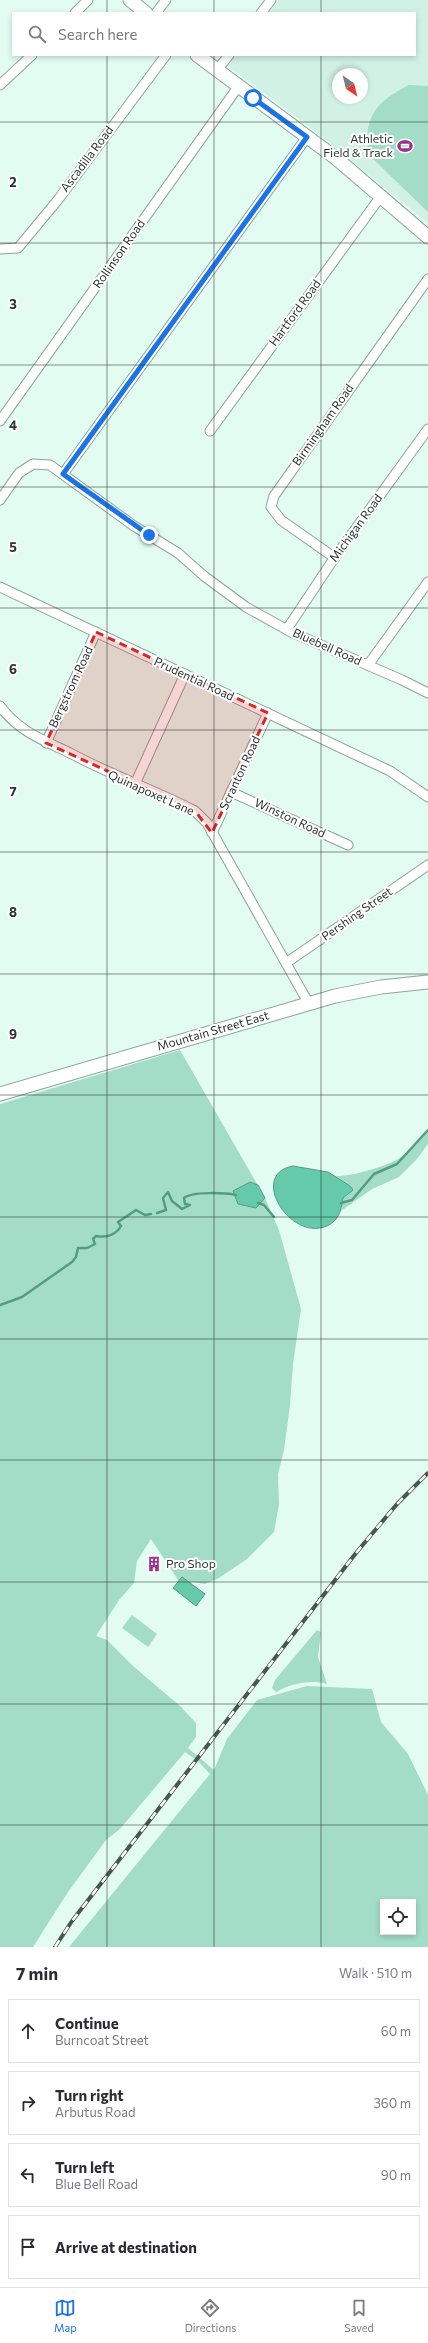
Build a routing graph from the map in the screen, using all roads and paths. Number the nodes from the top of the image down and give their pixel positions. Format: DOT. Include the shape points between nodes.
graph roads {
  1 [pos="88,0"];
  2 [pos="130,0"];
  3 [pos="166,0"];
  4 [pos="271,0"];
  5 [pos="76,12"];
  6 [pos="145,12"];
  7 [pos="157,12"];
  8 [pos="262,12"];
  9 [pos="31,56"];
  10 [pos="165,56"];
  11 [pos="198,56"];
  12 [pos="228,56"];
  13 [pos="217,70"];
  14 [pos="0,84"];
  15 [pos="238,87"];
  16 [pos="307,137"];
  17 [pos="381,196"];
  18 [pos="428,237"];
  19 [pos="0,249"];
  20 [pos="428,279"];
  21 [pos="0,421"];
  22 [pos="428,429"];
  23 [pos="210,431"];
  24 [pos="63,474"];
  25 [pos="0,500"];
  26 [pos="335,558"];
  27 [pos="428,582"];
  28 [pos="0,587"];
  29 [pos="287,629"];
  30 [pos="96,632"];
  31 [pos="368,666"];
  32 [pos="185,674"];
  33 [pos="428,694"];
  34 [pos="0,706"];
  35 [pos="268,713"];
  36 [pos="46,742"];
  37 [pos="135,784"];
  38 [pos="232,792"];
  39 [pos="428,797"];
  40 [pos="212,833"];
  41 [pos="348,845"];
  42 [pos="428,865"];
  43 [pos="286,963"];
  44 [pos="428,982"];
  45 [pos="308,1004"];
  46 [pos="0,1094"];
  1 -- 5 [label="street"];
  2 -- 6 [label="main road"];
  3 -- 7 [label="street"];
  4 -- 8 [label="street"];
  9 -- 14 [label="street"];
  10 -- 19 [label="street, Ascadilla Road" via="18,248"];
  11 -- 13 [label="main road"];
  12 -- 13 [label="street"];
  13 -- 15 [label="main road"];
  15 -- 16 [label="main road"];
  15 -- 21 [label="street, Rollinson Road"];
  16 -- 17 [label="main road"];
  16 -- 24 [label="street"];
  17 -- 18 [label="main road"];
  17 -- 23 [label="street, Hartford Road"];
  20 -- 26 [label="street, Birmingham Road" via="274,496 272,507 278,518"];
  22 -- 26 [label="street, Michigan Road"];
  24 -- 25 [label="street, Bluebell Road" via="50,465 33,464 19,473"];
  24 -- 29 [label="street, Bluebell Road" via="134,526 178,553 230,596"];
  26 -- 29 [label="street, Michigan Road"];
  27 -- 31 [label="street"];
  28 -- 30 [label="street, Prudential Road"];
  29 -- 31 [label="street, Bluebell Road"];
  30 -- 32 [label="street, Prudential Road"];
  30 -- 36 [label="street, Bergstrom Road"];
  31 -- 33 [label="street, Bluebell Road"];
  32 -- 35 [label="street, Prudential Road"];
  32 -- 37 [label="street"];
  34 -- 36 [label="street, Quinapoxet Lane" via="22,729"];
  35 -- 38 [label="street, Scranton Road"];
  35 -- 39 [label="street, Prudential Road" via="389,770"];
  36 -- 37 [label="street, Quinapoxet Lane" via="100,770"];
  37 -- 40 [label="street, Quinapoxet Lane" via="195,811 207,823"];
  38 -- 40 [label="street, Scranton Road"];
  38 -- 41 [label="street, Winston Road"];
  40 -- 43 [label="street, Quinapoxet Lane"];
  42 -- 43 [label="street, Pershing Street"];
  43 -- 45 [label="street, Quinapoxet Lane"];
  44 -- 45 [label="main road, Mountain Street East" via="381,987"];
  45 -- 46 [label="main road, Mountain Street East"];
}
